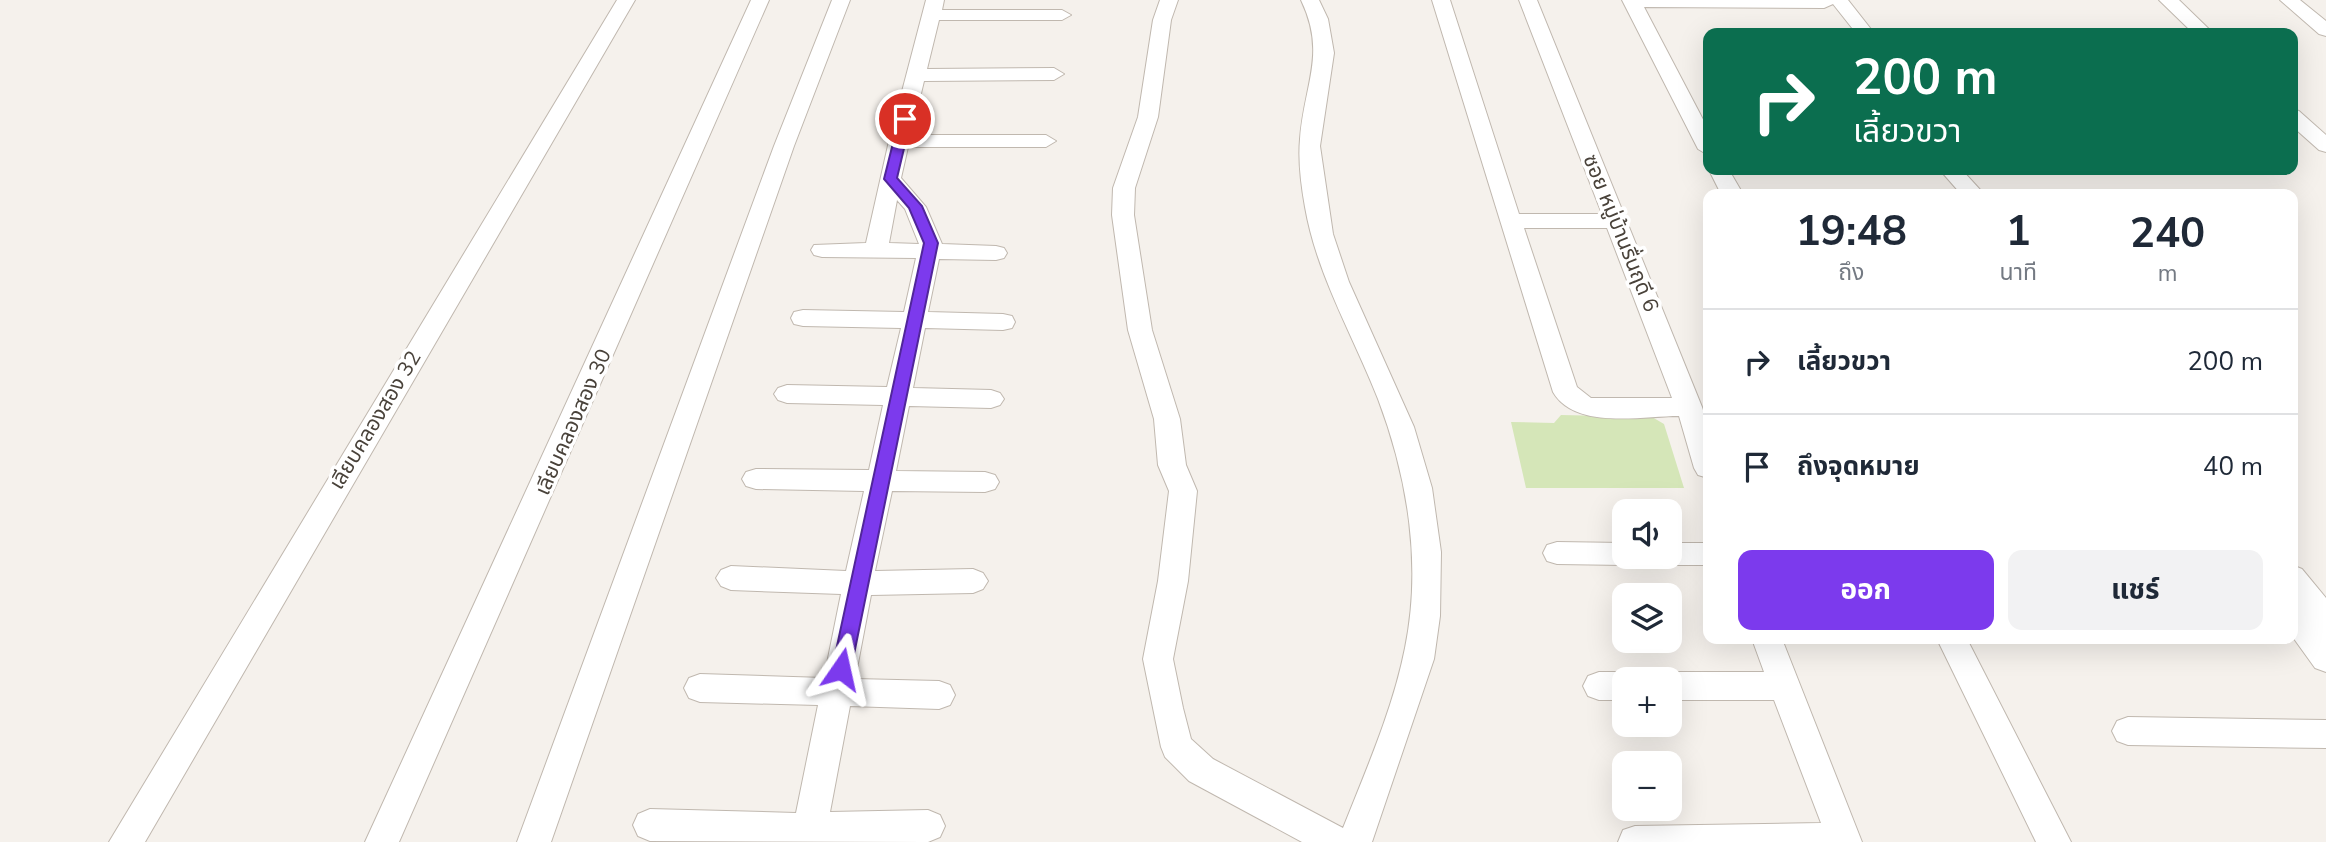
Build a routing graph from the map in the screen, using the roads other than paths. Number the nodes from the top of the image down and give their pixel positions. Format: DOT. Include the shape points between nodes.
graph roads {
  1 [pos="626,0"];
  2 [pos="760,0"];
  3 [pos="841,0"];
  4 [pos="1169,0"];
  5 [pos="1310,0"];
  6 [pos="1441,0"];
  7 [pos="1528,0"];
  8 [pos="2168,0"];
  9 [pos="2290,0"];
  10 [pos="1632,1"];
  11 [pos="1828,1"];
  12 [pos="1690,2"];
  13 [pos="933,8"];
  14 [pos="1062,15"];
  15 [pos="1844,28"];
  16 [pos="1859,28"];
  17 [pos="2199,28"];
  18 [pos="2326,30"];
  19 [pos="1055,74"];
  20 [pos="916,75"];
  21 [pos="2298,120"];
  22 [pos="1703,139"];
  23 [pos="900,141"];
  24 [pos="1046,141"];
  25 [pos="2326,146"];
  26 [pos="1956,175"];
  27 [pos="1975,175"];
  28 [pos="890,179"];
  29 [pos="1968,189"];
  30 [pos="1988,189"];
  31 [pos="1511,221"];
  32 [pos="1616,221"];
  33 [pos="822,250"];
  34 [pos="876,250"];
  35 [pos="930,252"];
  36 [pos="996,253"];
  37 [pos="803,318"];
  38 [pos="915,321"];
  39 [pos="1003,322"];
  40 [pos="787,394"];
  41 [pos="899,394"];
  42 [pos="991,399"];
  43 [pos="1689,407"];
  44 [pos="1703,452"];
  45 [pos="755,479"];
  46 [pos="880,482"];
  47 [pos="985,482"];
  48 [pos="1557,553"];
  49 [pos="1612,554"];
  50 [pos="1682,554"];
  51 [pos="1703,554"];
  52 [pos="731,578"];
  53 [pos="974,581"];
  54 [pos="858,583"];
  55 [pos="2298,585"];
  56 [pos="2298,620"];
  57 [pos="2326,620"];
  58 [pos="1769,644"];
  59 [pos="1955,644"];
  60 [pos="2326,659"];
  61 [pos="1682,685"];
  62 [pos="1785,685"];
  63 [pos="700,688"];
  64 [pos="836,694"];
  65 [pos="939,695"];
  66 [pos="2128,731"];
  67 [pos="2326,734"];
  68 [pos="650,825"];
  69 [pos="928,827"];
  70 [pos="809,835"];
  71 [pos="1845,840"];
  72 [pos="126,842"];
  73 [pos="382,842"];
  74 [pos="534,842"];
  75 [pos="1336,842"];
  76 [pos="1355,842"];
  77 [pos="1635,842"];
  78 [pos="2054,842"];
  1 -- 72 [label="street, เลียบคลองสอง 32"];
  2 -- 73 [label="street, เลียบคลองสอง 30"];
  3 -- 74 [label="street" via="784,146"];
  4 -- 75 [label="street" via="1148,117 1124,188 1123,215 1140,330 1167,419 1172,465 1183,491 1158,659 1167,708 1177,747 1201,770"];
  5 -- 76 [label="street" via="1321,19 1326,45 1310,139 1320,230 1330,268 1403,433 1425,539 1427,589 1411,690"];
  6 -- 31 [label="street"];
  7 -- 32 [label="street, ซอย หมู่บ้านรื่นฤดี 6"];
  8 -- 17 [label="street"];
  9 -- 18 [label="street"];
  10 -- 12 [label="street"];
  10 -- 22 [label="street"];
  11 -- 12 [label="street"];
  11 -- 15 [label="street"];
  11 -- 16 [label="street"];
  13 -- 14 [label="street"];
  13 -- 20 [label="street"];
  19 -- 20 [label="street"];
  20 -- 23 [label="street"];
  21 -- 25 [label="street"];
  23 -- 24 [label="street"];
  23 -- 28 [label="street"];
  26 -- 29 [label="street"];
  27 -- 30 [label="street"];
  28 -- 34 [label="street"];
  28 -- 35 [label="street" via="915,206 931,243"];
  31 -- 32 [label="street"];
  31 -- 43 [label="street" via="1529,288 1571,398 1591,407"];
  32 -- 43 [label="street, ซอย หมู่บ้านรื่นฤดี 6"];
  33 -- 34 [label="street"];
  34 -- 35 [label="street"];
  35 -- 36 [label="street"];
  35 -- 38 [label="street"];
  37 -- 38 [label="street"];
  38 -- 39 [label="street"];
  38 -- 41 [label="street"];
  40 -- 41 [label="street"];
  41 -- 42 [label="street"];
  41 -- 46 [label="street"];
  43 -- 44 [label="street, ซอย หมู่บ้านรื่นฤดี 6"];
  45 -- 46 [label="street"];
  46 -- 47 [label="street"];
  46 -- 54 [label="street"];
  48 -- 49 [label="street"];
  50 -- 51 [label="street"];
  52 -- 54 [label="street"];
  53 -- 54 [label="street"];
  54 -- 64 [label="street"];
  55 -- 57 [label="street"];
  56 -- 60 [label="street"];
  58 -- 62 [label="street"];
  59 -- 78 [label="street"];
  61 -- 62 [label="street"];
  62 -- 71 [label="street"];
  63 -- 64 [label="street"];
  64 -- 65 [label="street"];
  64 -- 70 [label="street"];
  66 -- 67 [label="street"];
  68 -- 70 [label="street"];
  69 -- 70 [label="street"];
  71 -- 77 [label="street"];
}
